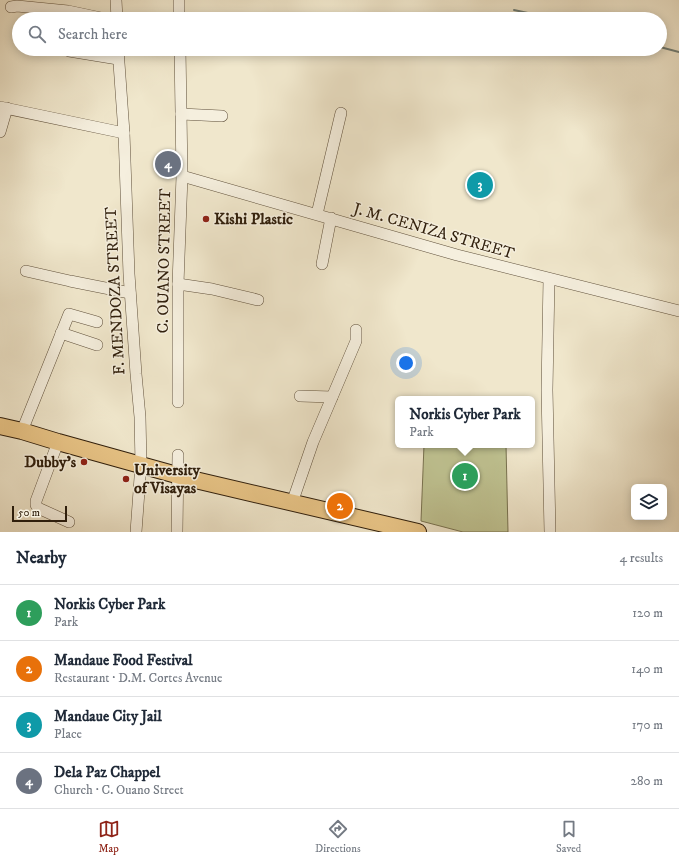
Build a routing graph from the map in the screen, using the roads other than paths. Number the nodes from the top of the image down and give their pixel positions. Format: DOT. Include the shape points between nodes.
graph roads {
  1 [pos="116,0"];
  2 [pos="179,0"];
  3 [pos="11,7"];
  4 [pos="73,12"];
  5 [pos="117,12"];
  6 [pos="179,12"];
  7 [pos="118,56"];
  8 [pos="180,56"];
  9 [pos="4,108"];
  10 [pos="341,113"];
  11 [pos="181,114"];
  12 [pos="222,116"];
  13 [pos="0,132"];
  14 [pos="124,133"];
  15 [pos="182,176"];
  16 [pos="317,214"];
  17 [pos="331,218"];
  18 [pos="322,264"];
  19 [pos="26,271"];
  20 [pos="549,279"];
  21 [pos="178,284"];
  22 [pos="130,292"];
  23 [pos="258,300"];
  24 [pos="679,311"];
  25 [pos="97,322"];
  26 [pos="356,330"];
  27 [pos="61,333"];
  28 [pos="97,345"];
  29 [pos="300,396"];
  30 [pos="332,397"];
  31 [pos="178,402"];
  32 [pos="0,426"];
  33 [pos="22,431"];
  34 [pos="58,442"];
  35 [pos="178,456"];
  36 [pos="141,464"];
  37 [pos="178,475"];
  38 [pos="292,503"];
  39 [pos="69,522"];
  40 [pos="136,532"];
  41 [pos="177,532"];
  42 [pos="418,532"];
  43 [pos="550,532"];
  1 -- 5 [label="street"];
  2 -- 6 [label="street"];
  3 -- 4 [label="street"];
  7 -- 14 [label="street, F. MENDOZA STREET"];
  8 -- 11 [label="street, C. OUANO STREET"];
  9 -- 13 [label="street"];
  9 -- 14 [label="street"];
  10 -- 16 [label="street"];
  11 -- 12 [label="street"];
  11 -- 15 [label="street, C. OUANO STREET"];
  14 -- 22 [label="street, F. MENDOZA STREET"];
  15 -- 16 [label="street, J. M. CENIZA STREET"];
  15 -- 21 [label="street, C. OUANO STREET"];
  16 -- 17 [label="street, J. M. CENIZA STREET"];
  17 -- 18 [label="street"];
  17 -- 20 [label="street, J. M. CENIZA STREET" via="436,250"];
  19 -- 22 [label="street"];
  20 -- 24 [label="street, J. M. CENIZA STREET"];
  20 -- 43 [label="street" via="547,390"];
  21 -- 23 [label="street"];
  21 -- 31 [label="street, C. OUANO STREET"];
  22 -- 36 [label="street, F. MENDOZA STREET" via="140,417"];
  25 -- 27 [label="street" via="69,314"];
  26 -- 30 [label="street" via="356,341"];
  27 -- 28 [label="street"];
  27 -- 33 [label="street"];
  29 -- 30 [label="street"];
  30 -- 38 [label="street"];
  32 -- 33 [label="highway"];
  33 -- 34 [label="highway"];
  34 -- 36 [label="highway"];
  34 -- 39 [label="street" via="36,505"];
  35 -- 37 [label="street"];
  36 -- 37 [label="highway"];
  36 -- 40 [label="street, F. MENDOZA STREET"];
  37 -- 38 [label="highway"];
  37 -- 41 [label="street"];
  38 -- 42 [label="highway"];
}
